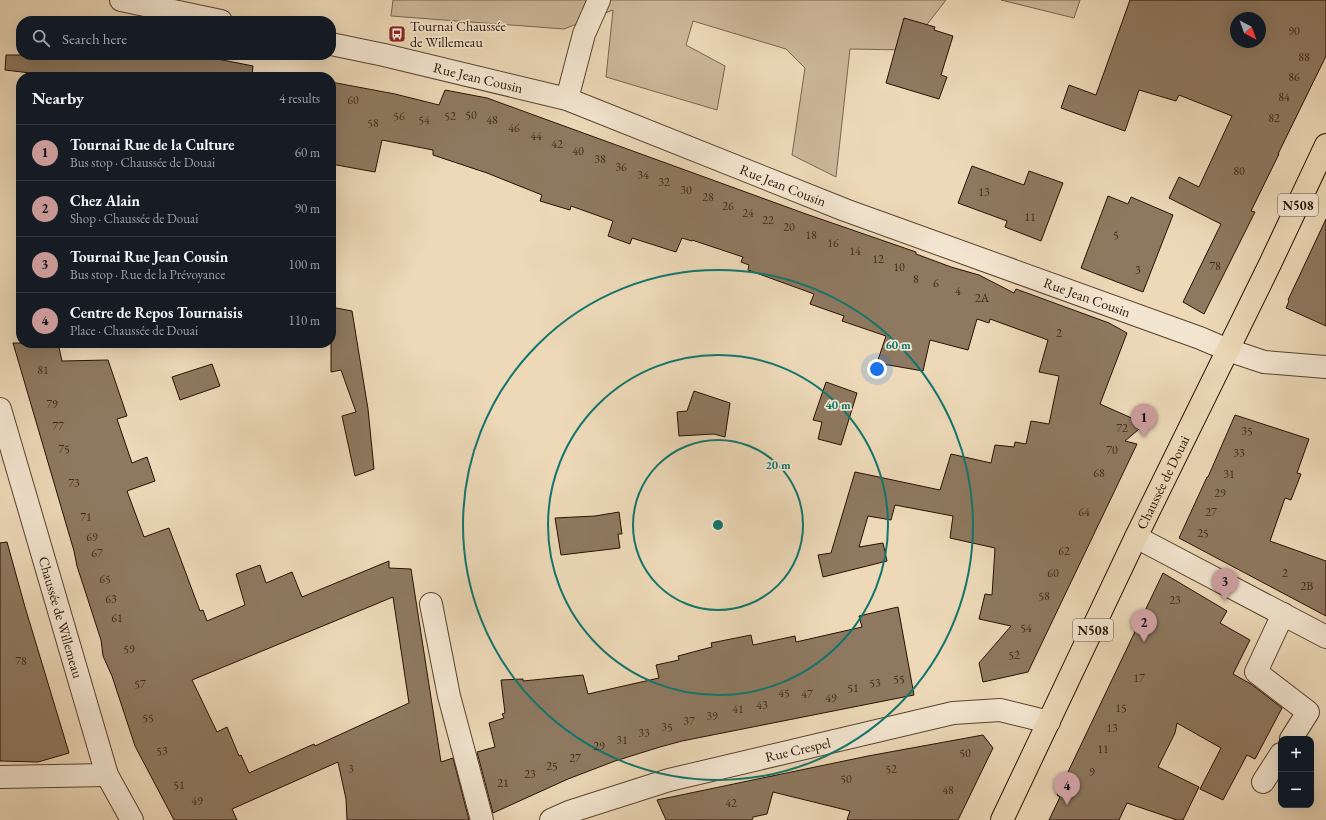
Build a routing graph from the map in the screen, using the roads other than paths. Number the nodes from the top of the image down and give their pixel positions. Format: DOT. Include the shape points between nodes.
graph roads {
  1 [pos="121,0"];
  2 [pos="599,0"];
  3 [pos="197,16"];
  4 [pos="336,45"];
  5 [pos="567,99"];
  6 [pos="1326,145"];
  7 [pos="1228,350"];
  8 [pos="1326,367"];
  9 [pos="0,409"];
  10 [pos="1136,537"];
  11 [pos="431,604"];
  12 [pos="1283,614"];
  13 [pos="1326,637"];
  14 [pos="1049,722"];
  15 [pos="1293,736"];
  16 [pos="1278,759"];
  17 [pos="107,775"];
  18 [pos="0,777"];
  19 [pos="1263,782"];
  20 [pos="132,820"];
  21 [pos="482,820"];
  22 [pos="551,820"];
  23 [pos="1002,820"];
  1 -- 3 [label="street"];
  2 -- 5 [label="street" via="584,34"];
  4 -- 5 [label="street, Rue Jean Cousin"];
  5 -- 7 [label="street, Rue Jean Cousin" via="845,210"];
  6 -- 7 [label="main road, Chaussée de Douai / N508"];
  7 -- 8 [label="street, Rue Jean Cousin" via="1264,362"];
  7 -- 10 [label="main road, Chaussée de Douai / N508"];
  9 -- 17 [label="street, Chaussée de Willemeau"];
  10 -- 12 [label="street"];
  10 -- 14 [label="main road, Chaussée de Douai / N508"];
  11 -- 21 [label="street" via="449,696"];
  12 -- 13 [label="street"];
  12 -- 15 [label="street" via="1256,672 1308,712"];
  14 -- 22 [label="street, Rue Crespel" via="1000,710 953,713 669,780"];
  14 -- 23 [label="main road, Chaussée de Douai / N508"];
  16 -- 19 [label="street"];
  17 -- 18 [label="street"];
  17 -- 20 [label="street, Chaussée de Willemeau"];
}
